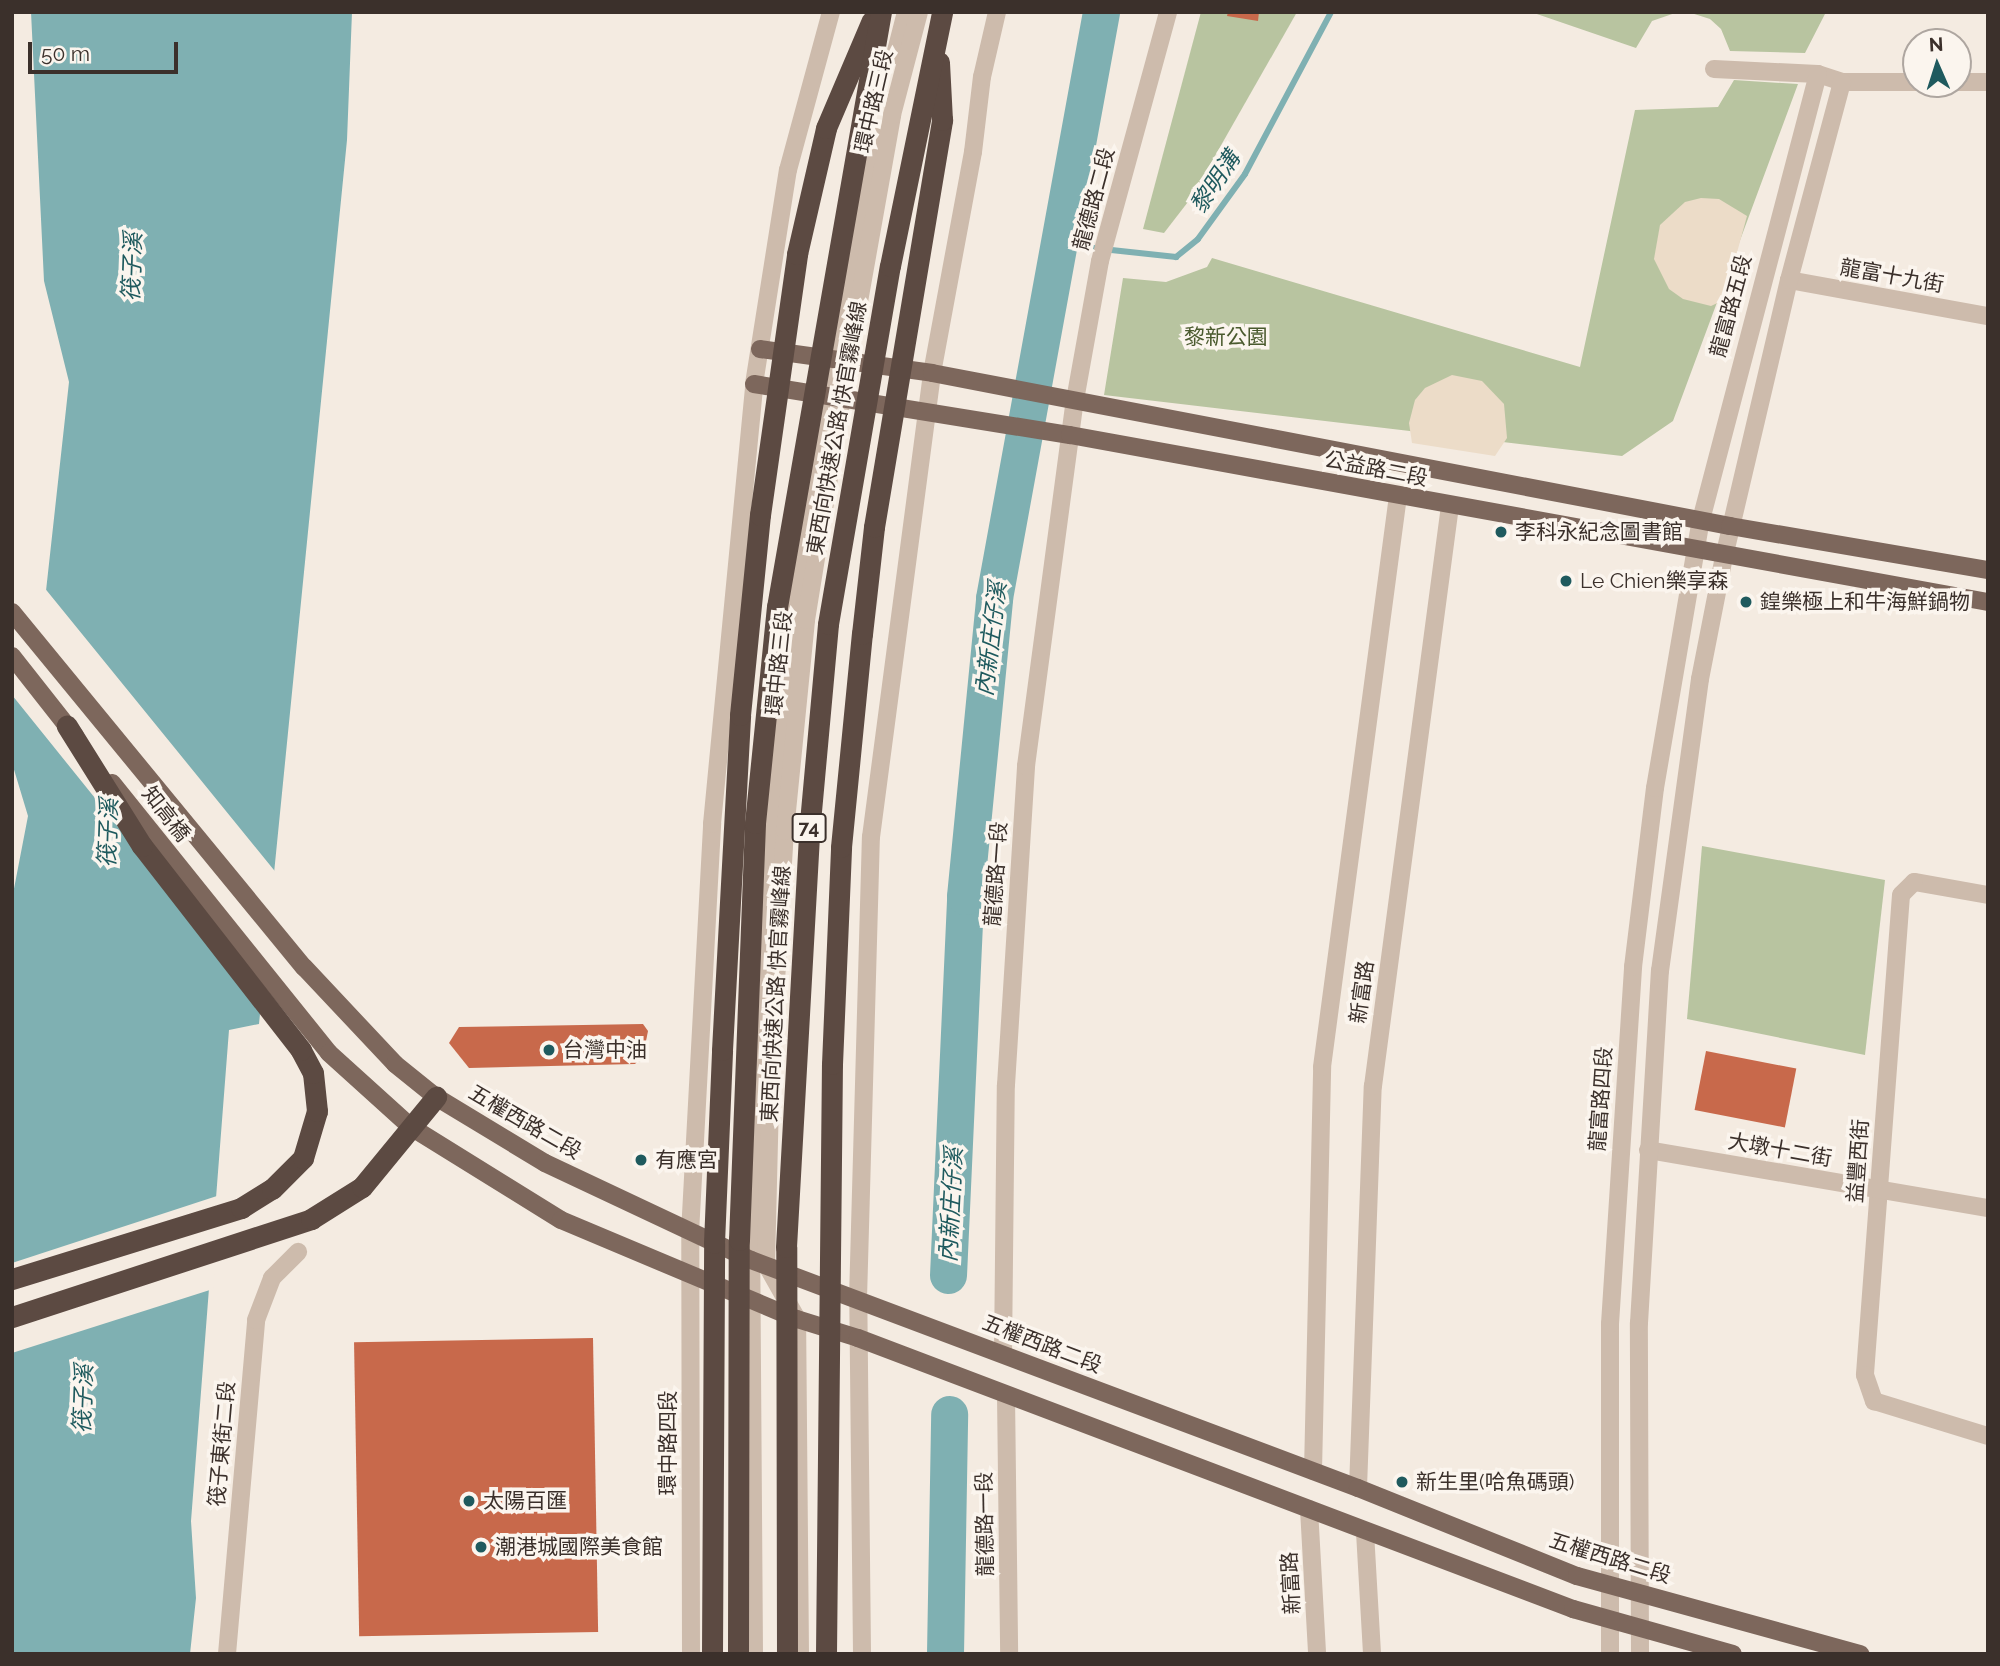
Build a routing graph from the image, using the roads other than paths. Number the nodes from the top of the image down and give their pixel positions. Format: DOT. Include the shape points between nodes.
graph roads {
  1 [pos="831,12"];
  2 [pos="878,12"];
  3 [pos="906,12"];
  4 [pos="919,12"];
  5 [pos="997,12"];
  6 [pos="1168,12"];
  7 [pos="939,22"];
  8 [pos="1713,69"];
  9 [pos="1818,74"];
  10 [pos="1842,82"];
  11 [pos="1902,82"];
  12 [pos="1789,280"];
  13 [pos="1988,316"];
  14 [pos="760,349"];
  15 [pos="842,360"];
  16 [pos="932,373"];
  17 [pos="754,384"];
  18 [pos="835,396"];
  19 [pos="1075,400"];
  20 [pos="926,411"];
  21 [pos="1070,435"];
  22 [pos="1398,496"];
  23 [pos="1450,506"];
  24 [pos="1701,520"];
  25 [pos="1730,526"];
  26 [pos="1695,552"];
  27 [pos="1724,556"];
  28 [pos="1988,570"];
  29 [pos="1988,602"];
  30 [pos="12,612"];
  31 [pos="12,656"];
  32 [pos="67,726"];
  33 [pos="1988,895"];
  34 [pos="282,942"];
  35 [pos="436,1097"];
  36 [pos="411,1127"];
  37 [pos="1648,1150"];
  38 [pos="1879,1190"];
  39 [pos="1988,1208"];
  40 [pos="690,1233"];
  41 [pos="714,1243"];
  42 [pos="299,1252"];
  43 [pos="759,1262"];
  44 [pos="691,1276"];
  45 [pos="12,1279"];
  46 [pos="714,1284"];
  47 [pos="830,1291"];
  48 [pos="858,1299"];
  49 [pos="751,1300"];
  50 [pos="12,1317"];
  51 [pos="797,1319"];
  52 [pos="829,1330"];
  53 [pos="858,1338"];
  54 [pos="1003,1354"];
  55 [pos="1006,1395"];
  56 [pos="1988,1436"];
  57 [pos="1313,1471"];
  58 [pos="1358,1488"];
  59 [pos="1309,1509"];
  60 [pos="1365,1532"];
  61 [pos="1609,1585"];
  62 [pos="1637,1590"];
  63 [pos="1609,1620"];
  64 [pos="1639,1627"];
  65 [pos="227,1654"];
  66 [pos="691,1654"];
  67 [pos="712,1654"];
  68 [pos="738,1654"];
  69 [pos="754,1654"];
  70 [pos="787,1654"];
  71 [pos="800,1654"];
  72 [pos="826,1654"];
  73 [pos="862,1654"];
  74 [pos="1009,1654"];
  75 [pos="1317,1654"];
  76 [pos="1372,1654"];
  77 [pos="1610,1654"];
  78 [pos="1640,1654"];
  79 [pos="1733,1654"];
  80 [pos="1860,1654"];
  1 -- 14 [label="street" via="788,170"];
  2 -- 41 [label="highway, bridge" via="827,128 797,254 760,515 740,715"];
  2 -- 68 [label="highway, 東西向快速公路 快官霧峰線, bridge" via="779,593 755,823 739,1240"];
  3 -- 15 [label="street, 環中路三段" via="881,111"];
  4 -- 15 [label="street, 環中路三段" via="892,115"];
  5 -- 16 [label="street"];
  6 -- 19 [label="street, 龍德路二段" via="1100,261"];
  7 -- 47 [label="highway, bridge" via="942,120 870,567 841,847 832,1064"];
  7 -- 70 [label="highway, 東西向快速公路 快官霧峰線 / 74, bridge" via="890,266 827,638 809,832 786,1247"];
  8 -- 9 [label="street"];
  9 -- 10 [label="street"];
  9 -- 24 [label="street, 龍富路五段"];
  10 -- 11 [label="street"];
  10 -- 12 [label="street"];
  12 -- 13 [label="street, 龍富十九街"];
  12 -- 25 [label="street"];
  14 -- 15 [label="main road, 公益路二段"];
  14 -- 17 [label="street"];
  15 -- 16 [label="main road, 公益路二段"];
  15 -- 18 [label="street, 環中路三段"];
  16 -- 19 [label="main road, 公益路二段"];
  16 -- 20 [label="street"];
  17 -- 18 [label="main road, 公益路二段"];
  17 -- 40 [label="street" via="712,824"];
  18 -- 20 [label="main road, 公益路二段"];
  18 -- 43 [label="street, 環中路三段" via="793,619 770,827"];
  19 -- 21 [label="street, 龍德路一段"];
  19 -- 24 [label="main road, 公益路二段"];
  20 -- 21 [label="main road, 公益路二段"];
  20 -- 48 [label="street" via="871,837"];
  21 -- 22 [label="main road, 公益路二段"];
  21 -- 54 [label="street, 龍德路一段" via="1026,766 1006,1085"];
  22 -- 23 [label="main road, 公益路二段"];
  22 -- 57 [label="street, 新富路" via="1322,1066"];
  23 -- 26 [label="main road, 公益路二段"];
  23 -- 58 [label="street, 新富路" via="1373,1086"];
  24 -- 25 [label="main road, 公益路二段"];
  24 -- 26 [label="street, 龍富路五段"];
  25 -- 27 [label="street"];
  25 -- 28 [label="main road, 公益路二段"];
  26 -- 27 [label="main road, 公益路二段"];
  26 -- 61 [label="street, 龍富路四段" via="1669,691 1633,967 1610,1324"];
  27 -- 29 [label="main road, 公益路二段"];
  27 -- 37 [label="street" via="1698,693 1660,971"];
  30 -- 34 [label="main road, 知高橋"];
  31 -- 32 [label="main road, 知高橋"];
  32 -- 36 [label="main road, 知高橋" via="329,1053"];
  32 -- 45 [label="highway" via="142,846 288,1030 313,1073 317,1111 303,1158 291,1174 240,1208"];
  33 -- 38 [label="street, 益豐西街" via="1914,882 1901,895"];
  34 -- 35 [label="main road, 五權西路二段" via="395,1063"];
  35 -- 36 [label="highway"];
  35 -- 40 [label="main road, 五權西路二段" via="545,1163"];
  36 -- 44 [label="main road" via="561,1220"];
  36 -- 50 [label="highway" via="362,1187 311,1219"];
  37 -- 38 [label="street, 大墩十二街"];
  37 -- 62 [label="street" via="1639,1324"];
  38 -- 39 [label="street, 大墩十二街"];
  38 -- 56 [label="street, 益豐西街" via="1867,1391 1874,1401"];
  40 -- 41 [label="main road, 五權西路二段"];
  40 -- 44 [label="street, 環中路四段"];
  41 -- 43 [label="main road, 五權西路二段"];
  41 -- 46 [label="highway"];
  42 -- 65 [label="street, 筏子東街二段" via="272,1278 256,1320"];
  43 -- 47 [label="main road, 五權西路二段"];
  43 -- 49 [label="street, 環中路三段"];
  43 -- 51 [label="street"];
  44 -- 46 [label="main road"];
  44 -- 66 [label="street, 環中路四段"];
  46 -- 49 [label="main road"];
  46 -- 67 [label="highway"];
  47 -- 48 [label="main road, 五權西路二段"];
  47 -- 52 [label="highway"];
  48 -- 53 [label="street"];
  48 -- 54 [label="main road, 五權西路二段"];
  49 -- 51 [label="main road"];
  49 -- 69 [label="street"];
  51 -- 52 [label="main road"];
  51 -- 71 [label="street"];
  52 -- 53 [label="main road"];
  52 -- 72 [label="highway"];
  53 -- 55 [label="main road"];
  53 -- 73 [label="street"];
  54 -- 57 [label="main road, 五權西路二段"];
  55 -- 59 [label="main road"];
  55 -- 74 [label="street, 龍德路一段"];
  57 -- 58 [label="main road, 五權西路二段"];
  58 -- 61 [label="main road, 五權西路二段"];
  59 -- 60 [label="main road"];
  59 -- 75 [label="street, 新富路"];
  60 -- 63 [label="main road"];
  60 -- 76 [label="street"];
  61 -- 62 [label="main road, 五權西路二段"];
  61 -- 63 [label="street, 龍富路四段"];
  62 -- 64 [label="street"];
  62 -- 80 [label="main road, 五權西路二段"];
  63 -- 64 [label="main road"];
  63 -- 77 [label="street, 龍富路四段"];
  64 -- 78 [label="street"];
  64 -- 79 [label="main road"];
}
